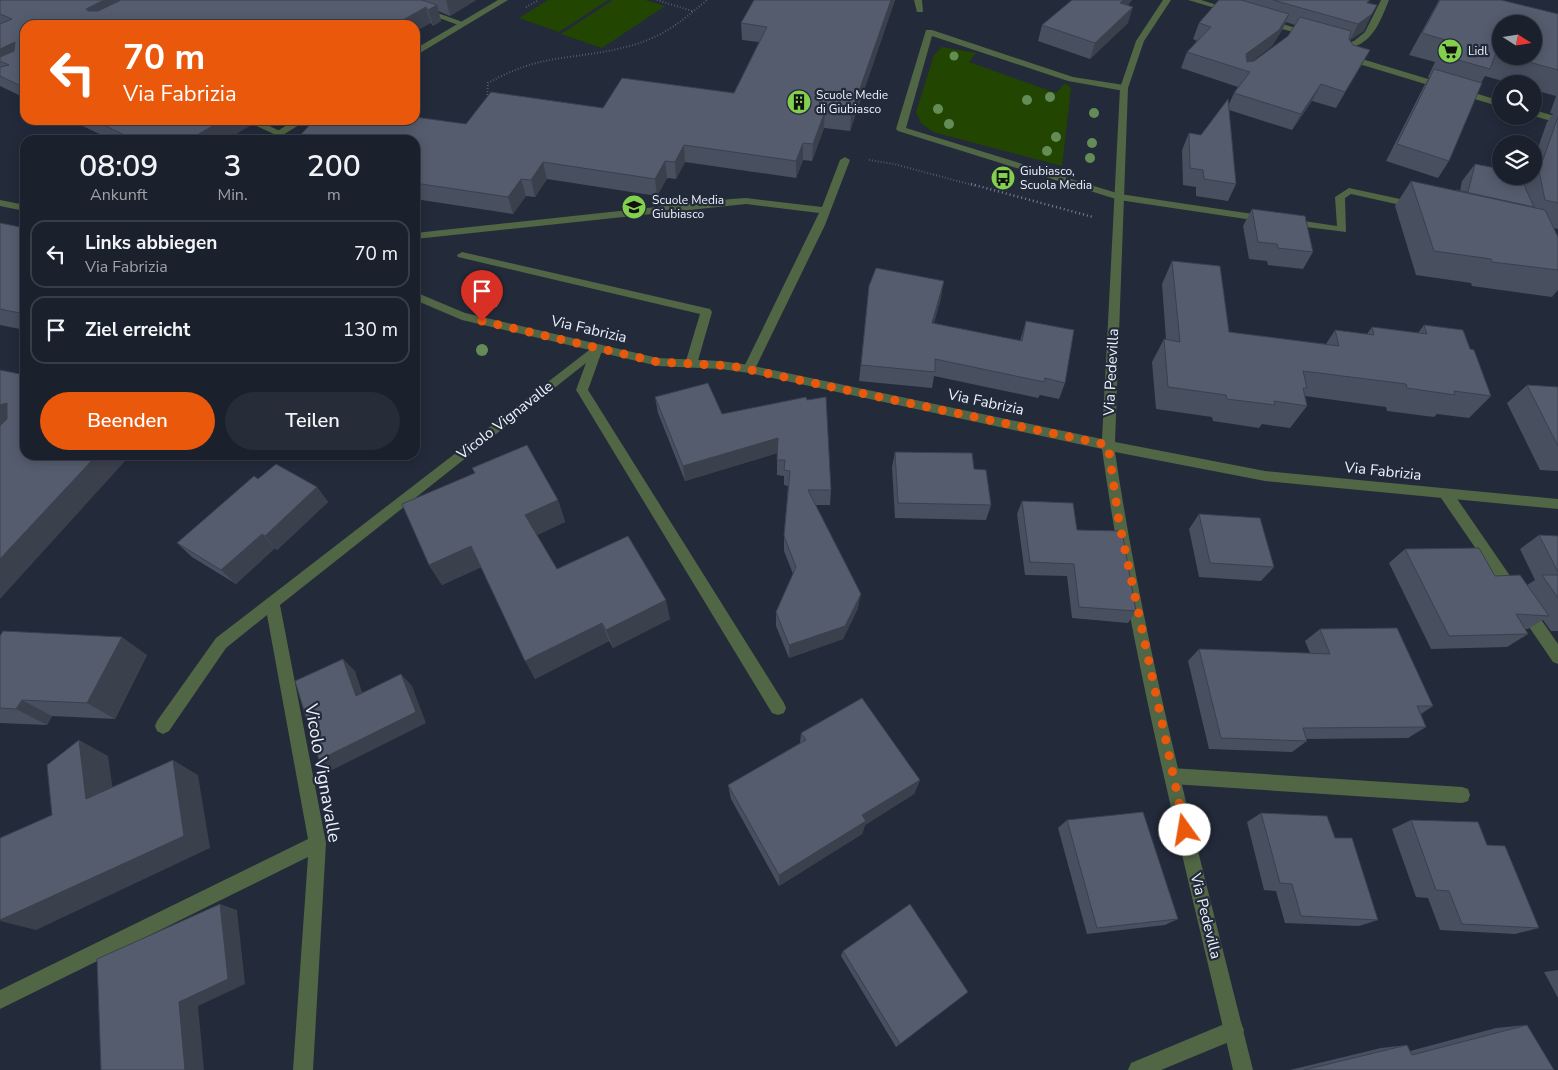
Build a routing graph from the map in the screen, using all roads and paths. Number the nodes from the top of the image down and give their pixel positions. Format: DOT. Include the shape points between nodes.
graph roads {
  1 [pos="394,0"];
  2 [pos="504,0"];
  3 [pos="657,0"];
  4 [pos="707,0"];
  5 [pos="918,0"];
  6 [pos="1167,0"];
  7 [pos="1192,0"];
  8 [pos="1385,0"];
  9 [pos="920,10"];
  10 [pos="693,11"];
  11 [pos="464,24"];
  12 [pos="1324,38"];
  13 [pos="420,50"];
  14 [pos="1124,88"];
  15 [pos="1492,101"];
  16 [pos="486,108"];
  17 [pos="1542,115"];
  18 [pos="1558,120"];
  19 [pos="261,125"];
  20 [pos="293,125"];
  21 [pos="279,133"];
  22 [pos="276,135"];
  23 [pos="845,160"];
  24 [pos="1119,198"];
  25 [pos="0,203"];
  26 [pos="20,207"];
  27 [pos="1425,208"];
  28 [pos="826,211"];
  29 [pos="1118,224"];
  30 [pos="420,236"];
  31 [pos="462,255"];
  32 [pos="420,298"];
  33 [pos="597,348"];
  34 [pos="691,364"];
  35 [pos="748,369"];
  36 [pos="1108,445"];
  37 [pos="1446,494"];
  38 [pos="1558,504"];
  39 [pos="272,603"];
  40 [pos="1558,657"];
  41 [pos="778,708"];
  42 [pos="163,726"];
  43 [pos="1172,776"];
  44 [pos="1462,795"];
  45 [pos="317,843"];
  46 [pos="0,1000"];
  47 [pos="1234,1030"];
  48 [pos="303,1070"];
  49 [pos="1138,1070"];
  50 [pos="1242,1070"];
  1 -- 11 [label="street"];
  2 -- 11 [label="street"];
  3 -- 10 [label="path"];
  4 -- 10 [label="path"];
  5 -- 9 [label="street"];
  6 -- 14 [label="street, Via Pedevilla" via="1140,38"];
  7 -- 12 [label="street" via="1288,31"];
  8 -- 15 [label="street" via="1367,37 1361,42 1345,44 1346,54 1354,60"];
  10 -- 16 [label="path" via="661,34 643,42 608,52 541,60 501,75 488,83"];
  11 -- 13 [label="street"];
  14 -- 24 [label="street, Via Pedevilla"];
  14 -- 24 [label="street" via="1071,79 930,32 901,129"];
  17 -- 18 [label="street"];
  19 -- 21 [label="street"];
  20 -- 21 [label="street"];
  21 -- 22 [label="street"];
  23 -- 28 [label="lane"];
  23 -- 29 [label="path" via="894,164"];
  24 -- 27 [label="street" via="1342,230 1340,197 1349,191"];
  24 -- 29 [label="street, Via Pedevilla"];
  25 -- 26 [label="street"];
  28 -- 30 [label="lane" via="746,201"];
  28 -- 35 [label="lane"];
  29 -- 36 [label="street, Via Pedevilla"];
  31 -- 34 [label="lane" via="706,312"];
  32 -- 33 [label="street, Via Fabrizia" via="462,316"];
  33 -- 34 [label="street, Via Fabrizia" via="658,362"];
  33 -- 39 [label="street, Vicolo Vignavalle"];
  33 -- 41 [label="street" via="582,390"];
  34 -- 35 [label="street, Via Fabrizia" via="721,364"];
  35 -- 36 [label="street, Via Fabrizia"];
  36 -- 37 [label="street, Via Fabrizia" via="1264,476"];
  36 -- 43 [label="street, Via Pedevilla" via="1119,522"];
  37 -- 38 [label="street, Via Fabrizia"];
  37 -- 40 [label="street"];
  39 -- 42 [label="street, Vicolo Vignavalle" via="221,643"];
  39 -- 45 [label="street, Vicolo Vignavalle"];
  43 -- 44 [label="street"];
  43 -- 47 [label="street, Via Pedevilla"];
  45 -- 46 [label="street"];
  45 -- 48 [label="street, Vicolo Vignavalle"];
  47 -- 49 [label="street"];
  47 -- 50 [label="street, Via Pedevilla"];
}
